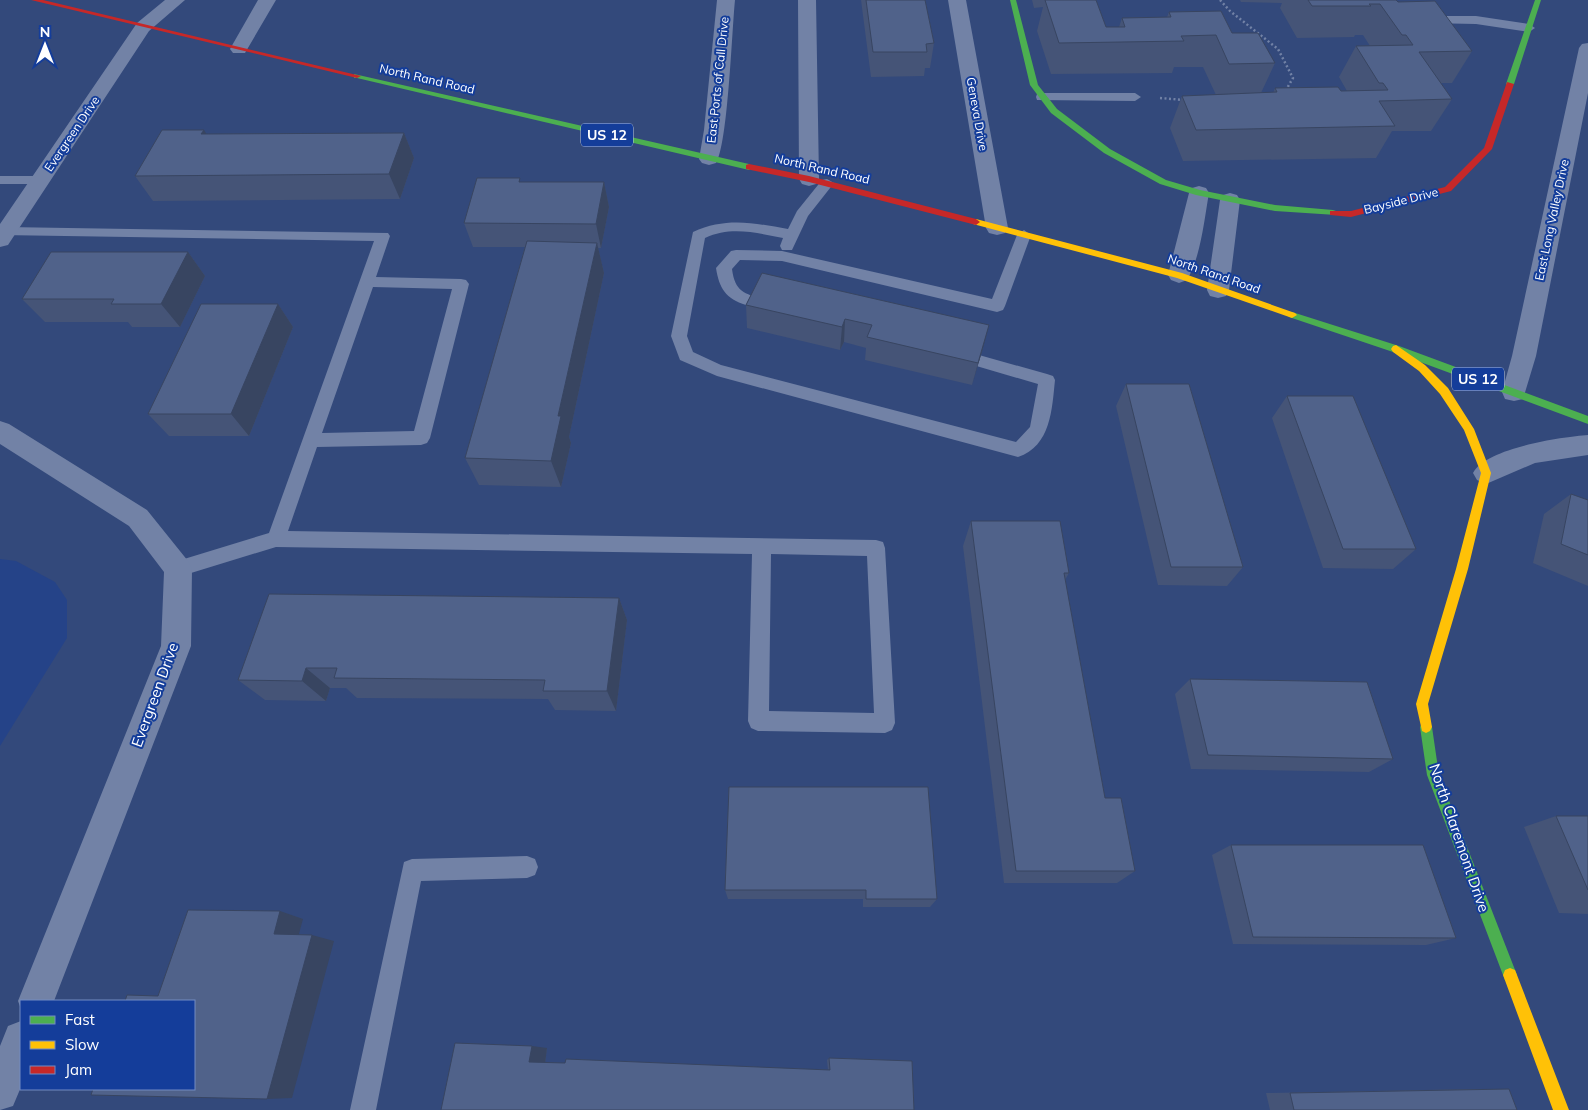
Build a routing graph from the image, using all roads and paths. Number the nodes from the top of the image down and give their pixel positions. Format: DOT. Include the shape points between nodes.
graph roads {
  1 [pos="34,0"];
  2 [pos="176,0"];
  3 [pos="267,0"];
  4 [pos="726,0"];
  5 [pos="808,0"];
  6 [pos="957,0"];
  7 [pos="1013,0"];
  8 [pos="1220,0"];
  9 [pos="1538,0"];
  10 [pos="1431,20"];
  11 [pos="143,27"];
  12 [pos="1528,28"];
  13 [pos="1588,48"];
  14 [pos="239,49"];
  15 [pos="1285,91"];
  16 [pos="1042,97"];
  17 [pos="1134,97"];
  18 [pos="1192,101"];
  19 [pos="1578,139"];
  20 [pos="709,159"];
  21 [pos="0,180"];
  22 [pos="41,180"];
  23 [pos="818,181"];
  24 [pos="1199,193"];
  25 [pos="1230,200"];
  26 [pos="997,228"];
  27 [pos="793,235"];
  28 [pos="1024,235"];
  29 [pos="3,236"];
  30 [pos="782,256"];
  31 [pos="1178,275"];
  32 [pos="366,282"];
  33 [pos="1218,290"];
  34 [pos="759,304"];
  35 [pos="1396,349"];
  36 [pos="979,360"];
  37 [pos="1514,392"];
  38 [pos="1588,420"];
  39 [pos="0,431"];
  40 [pos="311,440"];
  41 [pos="1588,445"];
  42 [pos="1486,472"];
  43 [pos="276,539"];
  44 [pos="762,547"];
  45 [pos="178,569"];
  46 [pos="527,867"];
  47 [pos="36,1000"];
  48 [pos="20,1042"];
  49 [pos="0,1093"];
  50 [pos="363,1110"];
  51 [pos="1561,1110"];
  1 -- 11 [label="street, North Rand Road / US 12"];
  2 -- 11 [label="street, Evergreen Drive"];
  3 -- 14 [label="street"];
  4 -- 20 [label="street, East Ports of Call Drive"];
  5 -- 23 [label="street"];
  6 -- 26 [label="street, Geneva Drive"];
  7 -- 16 [label="street, Bayside Drive" via="1034,85"];
  8 -- 15 [label="path" via="1278,49 1293,78"];
  9 -- 12 [label="street, Bayside Drive"];
  10 -- 12 [label="lane" via="1476,20"];
  11 -- 14 [label="street, North Rand Road / US 12"];
  11 -- 22 [label="street, Evergreen Drive"];
  12 -- 25 [label="street, Bayside Drive" via="1488,149 1448,190 1351,214 1275,208"];
  13 -- 19 [label="street, East Long Valley Drive"];
  14 -- 20 [label="street, North Rand Road / US 12"];
  16 -- 17 [label="lane"];
  16 -- 24 [label="street, Bayside Drive" via="1054,112 1107,151 1164,182"];
  17 -- 18 [label="path"];
  19 -- 37 [label="street, East Long Valley Drive"];
  20 -- 23 [label="street, North Rand Road / US 12"];
  21 -- 22 [label="lane"];
  22 -- 29 [label="street, Evergreen Drive"];
  23 -- 26 [label="street, North Rand Road / US 12"];
  23 -- 27 [label="lane"];
  24 -- 25 [label="street, Bayside Drive"];
  24 -- 31 [label="street"];
  25 -- 33 [label="street"];
  26 -- 28 [label="street, North Rand Road / US 12"];
  27 -- 30 [label="lane"];
  27 -- 36 [label="lane" via="732,225 714,227 698,234 679,336 686,356 717,370 1018,450 1031,442 1041,426 1047,380"];
  28 -- 30 [label="lane" via="997,306"];
  28 -- 31 [label="street, North Rand Road / US 12"];
  29 -- 32 [label="lane" via="383,236"];
  30 -- 34 [label="lane" via="736,255 724,268 726,284 734,296"];
  31 -- 33 [label="street, North Rand Road / US 12"];
  32 -- 40 [label="lane"];
  32 -- 40 [label="lane" via="461,284 420,438"];
  33 -- 35 [label="street, North Rand Road / US 12"];
  35 -- 37 [label="street, North Rand Road / US 12"];
  35 -- 42 [label="street" via="1422,368 1444,391 1469,429"];
  37 -- 38 [label="street, North Rand Road / US 12"];
  39 -- 45 [label="street" via="138,518"];
  40 -- 43 [label="lane"];
  41 -- 42 [label="street" via="1560,446 1520,456"];
  42 -- 51 [label="street, North Claremont Drive" via="1462,569 1422,704 1433,775"];
  43 -- 44 [label="lane"];
  43 -- 45 [label="lane"];
  44 -- 44 [label="lane" via="758,721 885,723 876,548"];
  45 -- 47 [label="street, Evergreen Drive" via="176,646"];
  46 -- 50 [label="lane" via="412,870"];
  48 -- 49 [label="street"];
}
